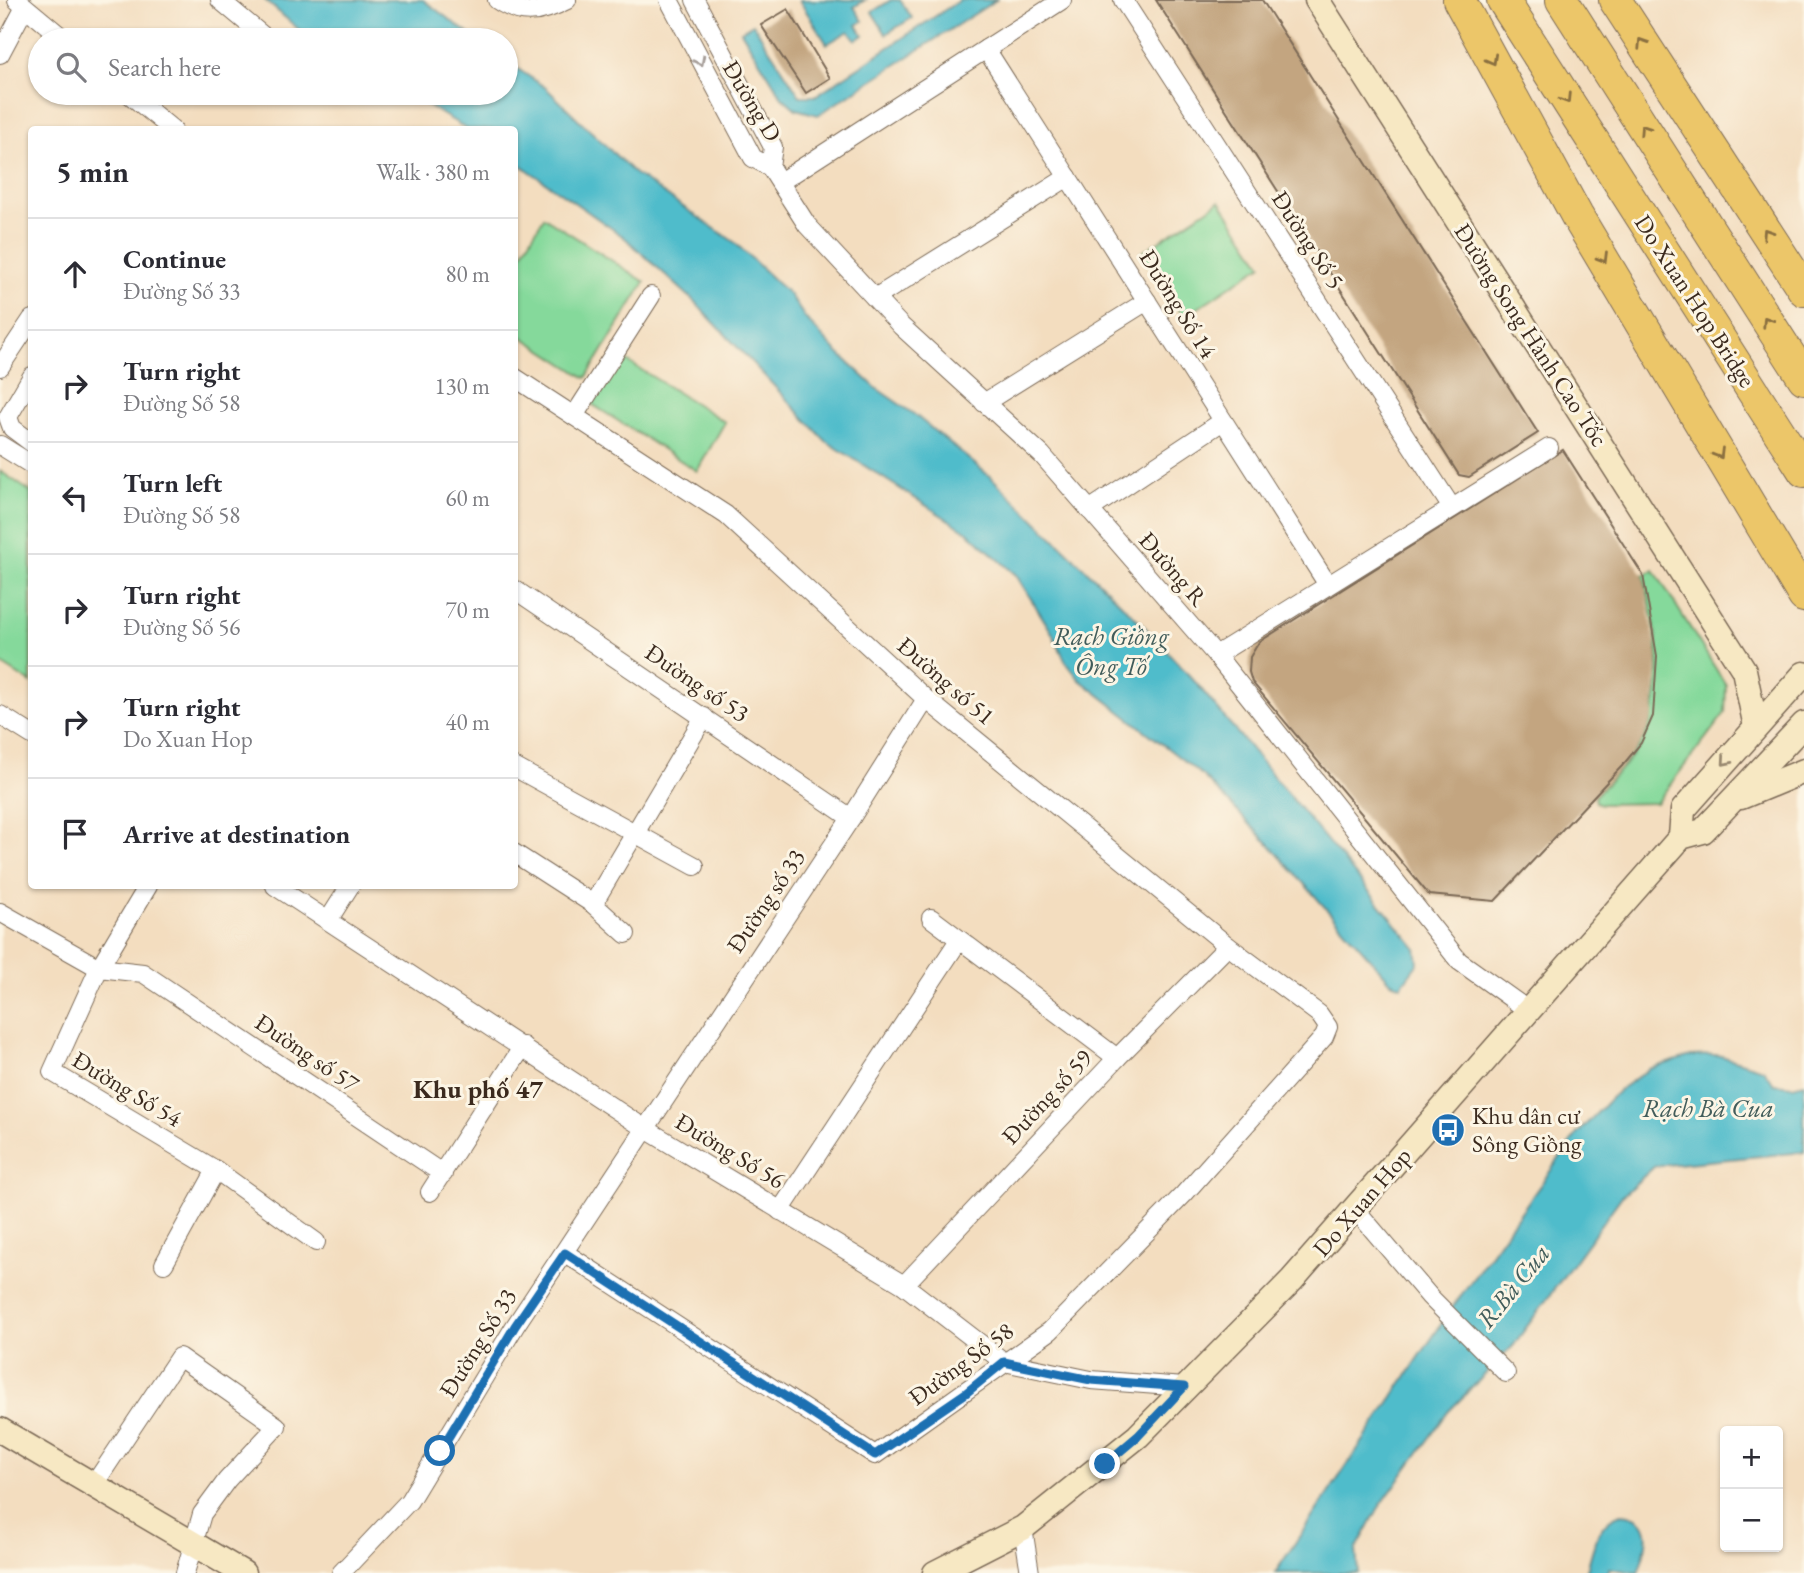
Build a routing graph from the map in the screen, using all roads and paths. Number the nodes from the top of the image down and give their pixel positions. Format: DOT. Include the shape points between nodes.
graph roads {
  1 [pos="220,0"];
  2 [pos="497,0"];
  3 [pos="567,0"];
  4 [pos="669,0"];
  5 [pos="695,0"];
  6 [pos="1062,0"];
  7 [pos="1123,0"];
  8 [pos="1317,0"];
  9 [pos="1459,0"];
  10 [pos="1503,0"];
  11 [pos="1562,0"];
  12 [pos="1615,0"];
  13 [pos="21,4"];
  14 [pos="50,28"];
  15 [pos="254,28"];
  16 [pos="986,49"];
  17 [pos="0,54"];
  18 [pos="141,105"];
  19 [pos="163,126"];
  20 [pos="775,175"];
  21 [pos="1068,177"];
  22 [pos="1804,290"];
  23 [pos="651,296"];
  24 [pos="875,298"];
  25 [pos="1147,301"];
  26 [pos="28,325"];
  27 [pos="0,367"];
  28 [pos="1804,378"];
  29 [pos="518,380"];
  30 [pos="28,383"];
  31 [pos="985,403"];
  32 [pos="574,416"];
  33 [pos="1223,421"];
  34 [pos="28,440"];
  35 [pos="0,444"];
  36 [pos="1549,448"];
  37 [pos="28,462"];
  38 [pos="1804,471"];
  39 [pos="1452,508"];
  40 [pos="1090,510"];
  41 [pos="1328,585"];
  42 [pos="518,592"];
  43 [pos="1804,596"];
  44 [pos="1216,655"];
  45 [pos="1744,670"];
  46 [pos="1804,674"];
  47 [pos="1785,695"];
  48 [pos="926,699"];
  49 [pos="0,715"];
  50 [pos="704,717"];
  51 [pos="1804,724"];
  52 [pos="1756,727"];
  53 [pos="28,732"];
  54 [pos="1787,743"];
  55 [pos="1804,761"];
  56 [pos="518,769"];
  57 [pos="1804,771"];
  58 [pos="1734,800"];
  59 [pos="851,818"];
  60 [pos="634,834"];
  61 [pos="1681,837"];
  62 [pos="518,856"];
  63 [pos="695,866"];
  64 [pos="146,889"];
  65 [pos="280,889"];
  66 [pos="349,889"];
  67 [pos="593,904"];
  68 [pos="0,912"];
  69 [pos="931,918"];
  70 [pos="329,919"];
  71 [pos="626,934"];
  72 [pos="959,940"];
  73 [pos="1228,946"];
  74 [pos="99,968"];
  75 [pos="1529,1011"];
  76 [pos="1324,1037"];
  77 [pos="523,1046"];
  78 [pos="1117,1058"];
  79 [pos="644,1128"];
  80 [pos="216,1170"];
  81 [pos="443,1174"];
  82 [pos="430,1192"];
  83 [pos="1356,1210"];
  84 [pos="780,1211"];
  85 [pos="316,1242"];
  86 [pos="565,1253"];
  87 [pos="164,1264"];
  88 [pos="904,1285"];
  89 [pos="1004,1362"];
  90 [pos="1506,1373"];
  91 [pos="1184,1387"];
  92 [pos="0,1430"];
  93 [pos="93,1486"];
  94 [pos="1023,1528"];
  95 [pos="192,1545"];
  96 [pos="185,1573"];
  97 [pos="243,1573"];
  98 [pos="341,1573"];
  99 [pos="935,1573"];
  100 [pos="1030,1573"];
  1 -- 15 [label="street"];
  2 -- 3 [label="street" via="512,10 534,14"];
  4 -- 20 [label="street, Đường D, one-way" via="753,158"];
  5 -- 20 [label="street, Đường D" via="773,147"];
  6 -- 16 [label="street"];
  7 -- 39 [label="street, Đường Số 5"];
  8 -- 45 [label="main road, Đường Song Hành Cao Tốc"];
  9 -- 43 [label="highway, one-way" via="1577,216"];
  10 -- 38 [label="highway, Do Xuan Hop Bridge, one-way"];
  28 -- 11 [label="highway, Do Xuan Hop Bridge, one-way"];
  22 -- 12 [label="highway, one-way"];
  13 -- 14 [label="street"];
  13 -- 17 [label="street"];
  16 -- 20 [label="street"];
  16 -- 21 [label="street, Đường Số 14"];
  18 -- 19 [label="street"];
  20 -- 24 [label="street, Đường R" via="807,225"];
  21 -- 24 [label="street"];
  21 -- 25 [label="street, Đường Số 14"];
  23 -- 32 [label="street"];
  24 -- 31 [label="street, Đường R"];
  25 -- 31 [label="street"];
  25 -- 33 [label="street, Đường Số 14"];
  26 -- 27 [label="street"];
  29 -- 32 [label="street, Đường số 51"];
  30 -- 34 [label="street" via="8,417 12,428"];
  31 -- 40 [label="street, Đường R" via="1042,455"];
  32 -- 48 [label="street, Đường số 51" via="726,515"];
  33 -- 40 [label="street"];
  33 -- 41 [label="street, Đường Số 14"];
  35 -- 37 [label="street"];
  36 -- 39 [label="street"];
  39 -- 41 [label="street"];
  40 -- 44 [label="street, Đường R"];
  41 -- 44 [label="street"];
  42 -- 50 [label="street, Đường số 53"];
  44 -- 75 [label="street, Đường R" via="1459,961"];
  45 -- 47 [label="main road, Đường Song Hành Cao Tốc"];
  45 -- 52 [label="main road, Đường Song Hành Cao Tốc"];
  46 -- 47 [label="main road"];
  47 -- 52 [label="main road"];
  48 -- 59 [label="street, Đường số 33"];
  48 -- 73 [label="street, Đường số 51"];
  49 -- 53 [label="street"];
  50 -- 59 [label="street, Đường số 53"];
  50 -- 60 [label="street"];
  51 -- 54 [label="main road, Do Xuan Hop"];
  52 -- 61 [label="main road, one-way" via="1683,810"];
  54 -- 55 [label="main road"];
  54 -- 58 [label="main road, Do Xuan Hop"];
  56 -- 60 [label="street"];
  57 -- 58 [label="main road"];
  58 -- 61 [label="main road, Do Xuan Hop" via="1703,831"];
  59 -- 79 [label="street, Đường số 33"];
  60 -- 63 [label="street"];
  60 -- 67 [label="street"];
  61 -- 75 [label="main road, Do Xuan Hop"];
  62 -- 67 [label="street"];
  64 -- 74 [label="street, Đường Số 54"];
  65 -- 70 [label="street, Đường Số 56"];
  66 -- 70 [label="street"];
  67 -- 71 [label="street"];
  68 -- 74 [label="street"];
  69 -- 72 [label="street"];
  70 -- 77 [label="street, Đường Số 56"];
  72 -- 78 [label="street"];
  72 -- 84 [label="street"];
  73 -- 76 [label="street, Đường số 51" via="1325,1020"];
  73 -- 78 [label="street, Đường số 59"];
  74 -- 80 [label="street, Đường Số 54" via="51,1072"];
  74 -- 81 [label="street, Đường số 57" via="143,973"];
  75 -- 83 [label="main road, Do Xuan Hop"];
  76 -- 89 [label="street, Đường Số 58" via="1184,1194 1050,1331"];
  77 -- 79 [label="street, Đường Số 56"];
  77 -- 81 [label="street"];
  78 -- 88 [label="street, Đường số 59"];
  79 -- 84 [label="street, Đường Số 56"];
  79 -- 86 [label="street, Đường Số 33"];
  80 -- 85 [label="street, Đường Số 54"];
  80 -- 87 [label="street"];
  81 -- 82 [label="street"];
  83 -- 90 [label="street" via="1430,1297"];
  83 -- 91 [label="main road, Do Xuan Hop" via="1293,1280"];
  84 -- 88 [label="street, Đường Số 56"];
  86 -- 89 [label="street, Đường Số 58" via="875,1455"];
  86 -- 98 [label="street, Đường Số 33" via="409,1501"];
  88 -- 89 [label="street, Đường Số 56"];
  89 -- 91 [label="street, Đường Số 56" via="1091,1380"];
  91 -- 94 [label="main road, Do Xuan Hop" via="1138,1436"];
  92 -- 93 [label="main road"];
  93 -- 95 [label="main road"];
  93 -- 95 [label="street" via="179,1357 277,1426 213,1497"];
  94 -- 99 [label="main road, Do Xuan Hop"];
  94 -- 100 [label="street"];
  95 -- 96 [label="street"];
  95 -- 97 [label="main road"];
}
